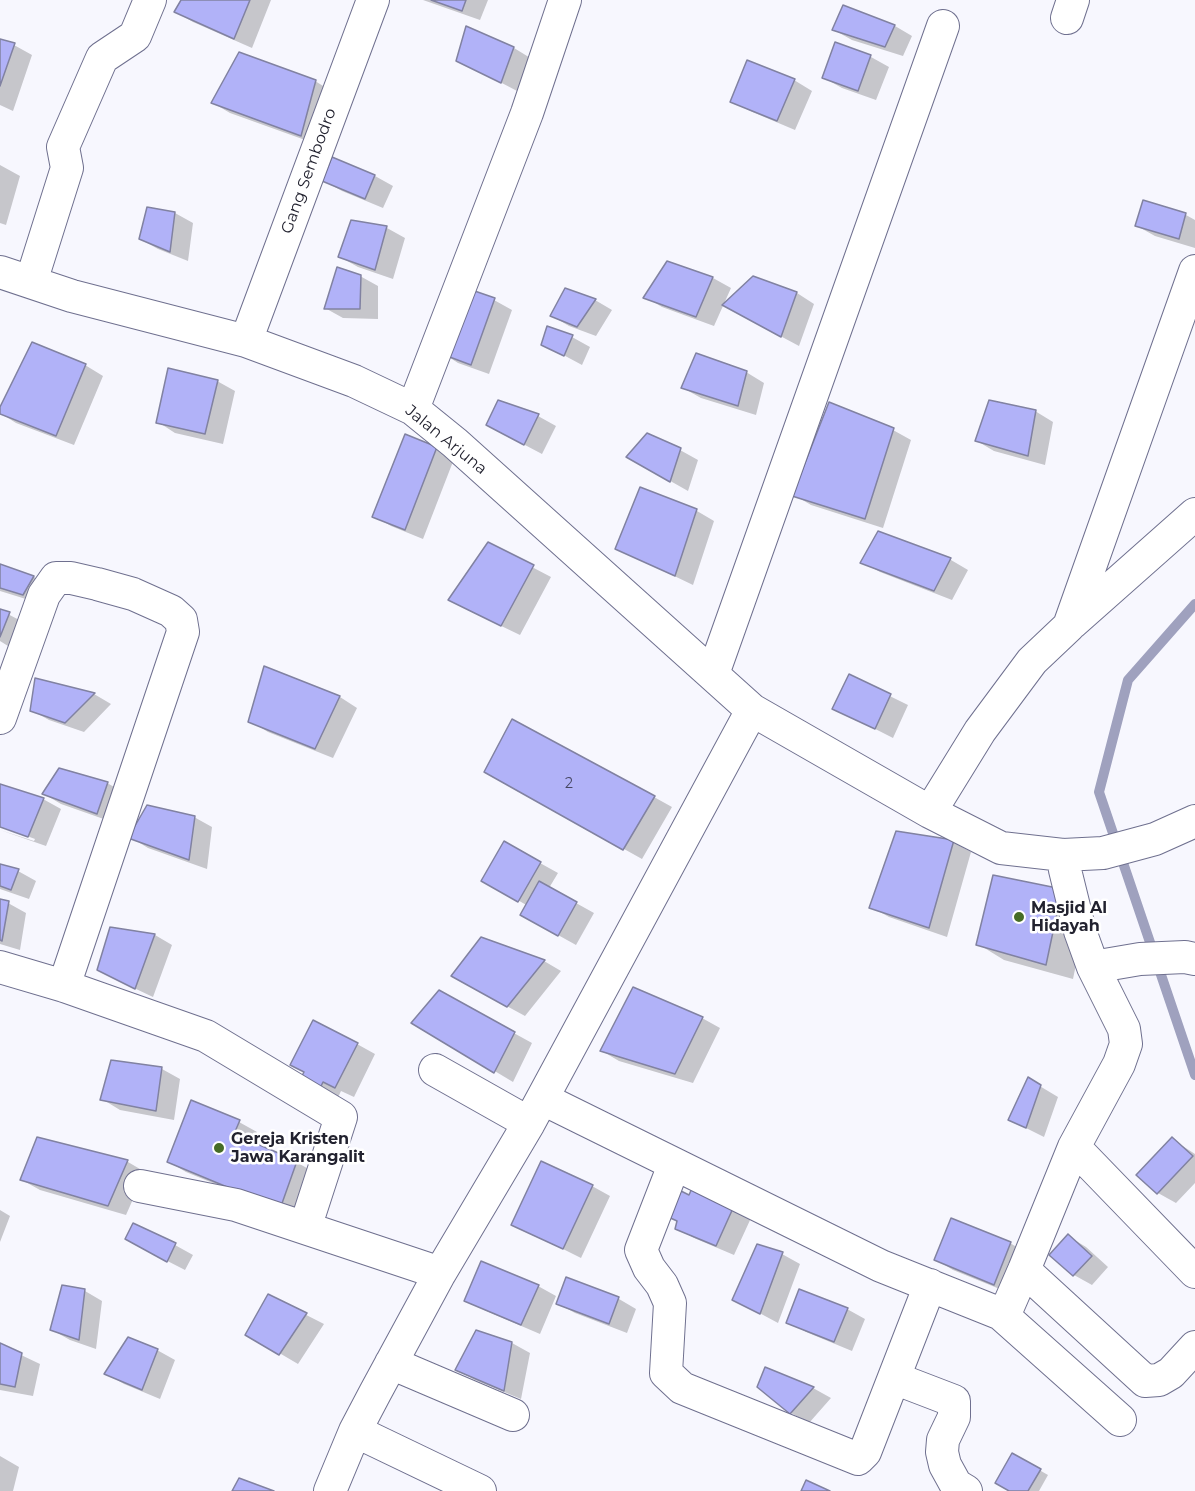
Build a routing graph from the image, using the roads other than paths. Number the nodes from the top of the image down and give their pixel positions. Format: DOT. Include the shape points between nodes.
graph roads {
  1 [pos="150,0"];
  2 [pos="373,0"];
  3 [pos="564,0"];
  4 [pos="943,26"];
  5 [pos="1195,271"];
  6 [pos="0,272"];
  7 [pos="31,282"];
  8 [pos="246,341"];
  9 [pos="413,410"];
  10 [pos="1195,514"];
  11 [pos="1069,626"];
  12 [pos="713,674"];
  13 [pos="752,710"];
  14 [pos="0,718"];
  15 [pos="930,812"];
  16 [pos="1195,821"];
  17 [pos="1063,855"];
  18 [pos="1190,958"];
  19 [pos="0,967"];
  20 [pos="1093,967"];
  21 [pos="64,986"];
  22 [pos="435,1070"];
  23 [pos="536,1111"];
  24 [pos="1074,1147"];
  25 [pos="674,1165"];
  26 [pos="140,1186"];
  27 [pos="305,1228"];
  28 [pos="1024,1270"];
  29 [pos="1195,1272"];
  30 [pos="440,1273"];
  31 [pos="930,1285"];
  32 [pos="1001,1314"];
  33 [pos="1195,1347"];
  34 [pos="391,1364"];
  35 [pos="894,1377"];
  36 [pos="513,1415"];
  37 [pos="1120,1420"];
  38 [pos="356,1431"];
  39 [pos="330,1491"];
  40 [pos="480,1491"];
  41 [pos="966,1491"];
  1 -- 7 [label="street" via="135,36 102,58 63,147 67,168"];
  2 -- 8 [label="street, Gang Sembodro"];
  3 -- 9 [label="street" via="527,113"];
  4 -- 12 [label="street"];
  5 -- 11 [label="street"];
  6 -- 7 [label="street, Jalan Arjuna"];
  7 -- 8 [label="street, Jalan Arjuna"];
  8 -- 9 [label="street, Jalan Arjuna" via="354,381"];
  9 -- 12 [label="street, Jalan Arjuna"];
  10 -- 11 [label="street"];
  11 -- 15 [label="street" via="1032,661 980,731"];
  12 -- 13 [label="street, Jalan Arjuna"];
  13 -- 15 [label="street, Jalan Arjuna"];
  13 -- 23 [label="street"];
  14 -- 21 [label="street" via="44,595 56,579 133,594 171,611 181,620 183,632"];
  15 -- 17 [label="street, Jalan Arjuna" via="1001,848"];
  16 -- 17 [label="street, Jalan Arjuna" via="1103,853"];
  17 -- 20 [label="street" via="1080,931"];
  18 -- 20 [label="street" via="1140,959"];
  19 -- 21 [label="street"];
  20 -- 24 [label="street" via="1124,1029 1126,1044"];
  21 -- 27 [label="street" via="206,1036 341,1118"];
  22 -- 23 [label="street"];
  23 -- 25 [label="street"];
  23 -- 30 [label="street"];
  24 -- 28 [label="street"];
  24 -- 29 [label="street"];
  25 -- 31 [label="street" via="881,1266"];
  25 -- 35 [label="street" via="641,1250 670,1303 666,1373 682,1388 858,1459 865,1452"];
  26 -- 27 [label="street" via="236,1205"];
  27 -- 30 [label="street"];
  28 -- 32 [label="street" via="1007,1309"];
  28 -- 33 [label="street" via="1144,1381 1159,1380 1171,1373"];
  30 -- 34 [label="street"];
  31 -- 32 [label="street"];
  31 -- 35 [label="street"];
  32 -- 37 [label="street"];
  34 -- 36 [label="street"];
  34 -- 38 [label="street"];
  35 -- 41 [label="street" via="954,1401 954,1416 942,1452 956,1485"];
  38 -- 39 [label="street"];
  38 -- 40 [label="street"];
}
